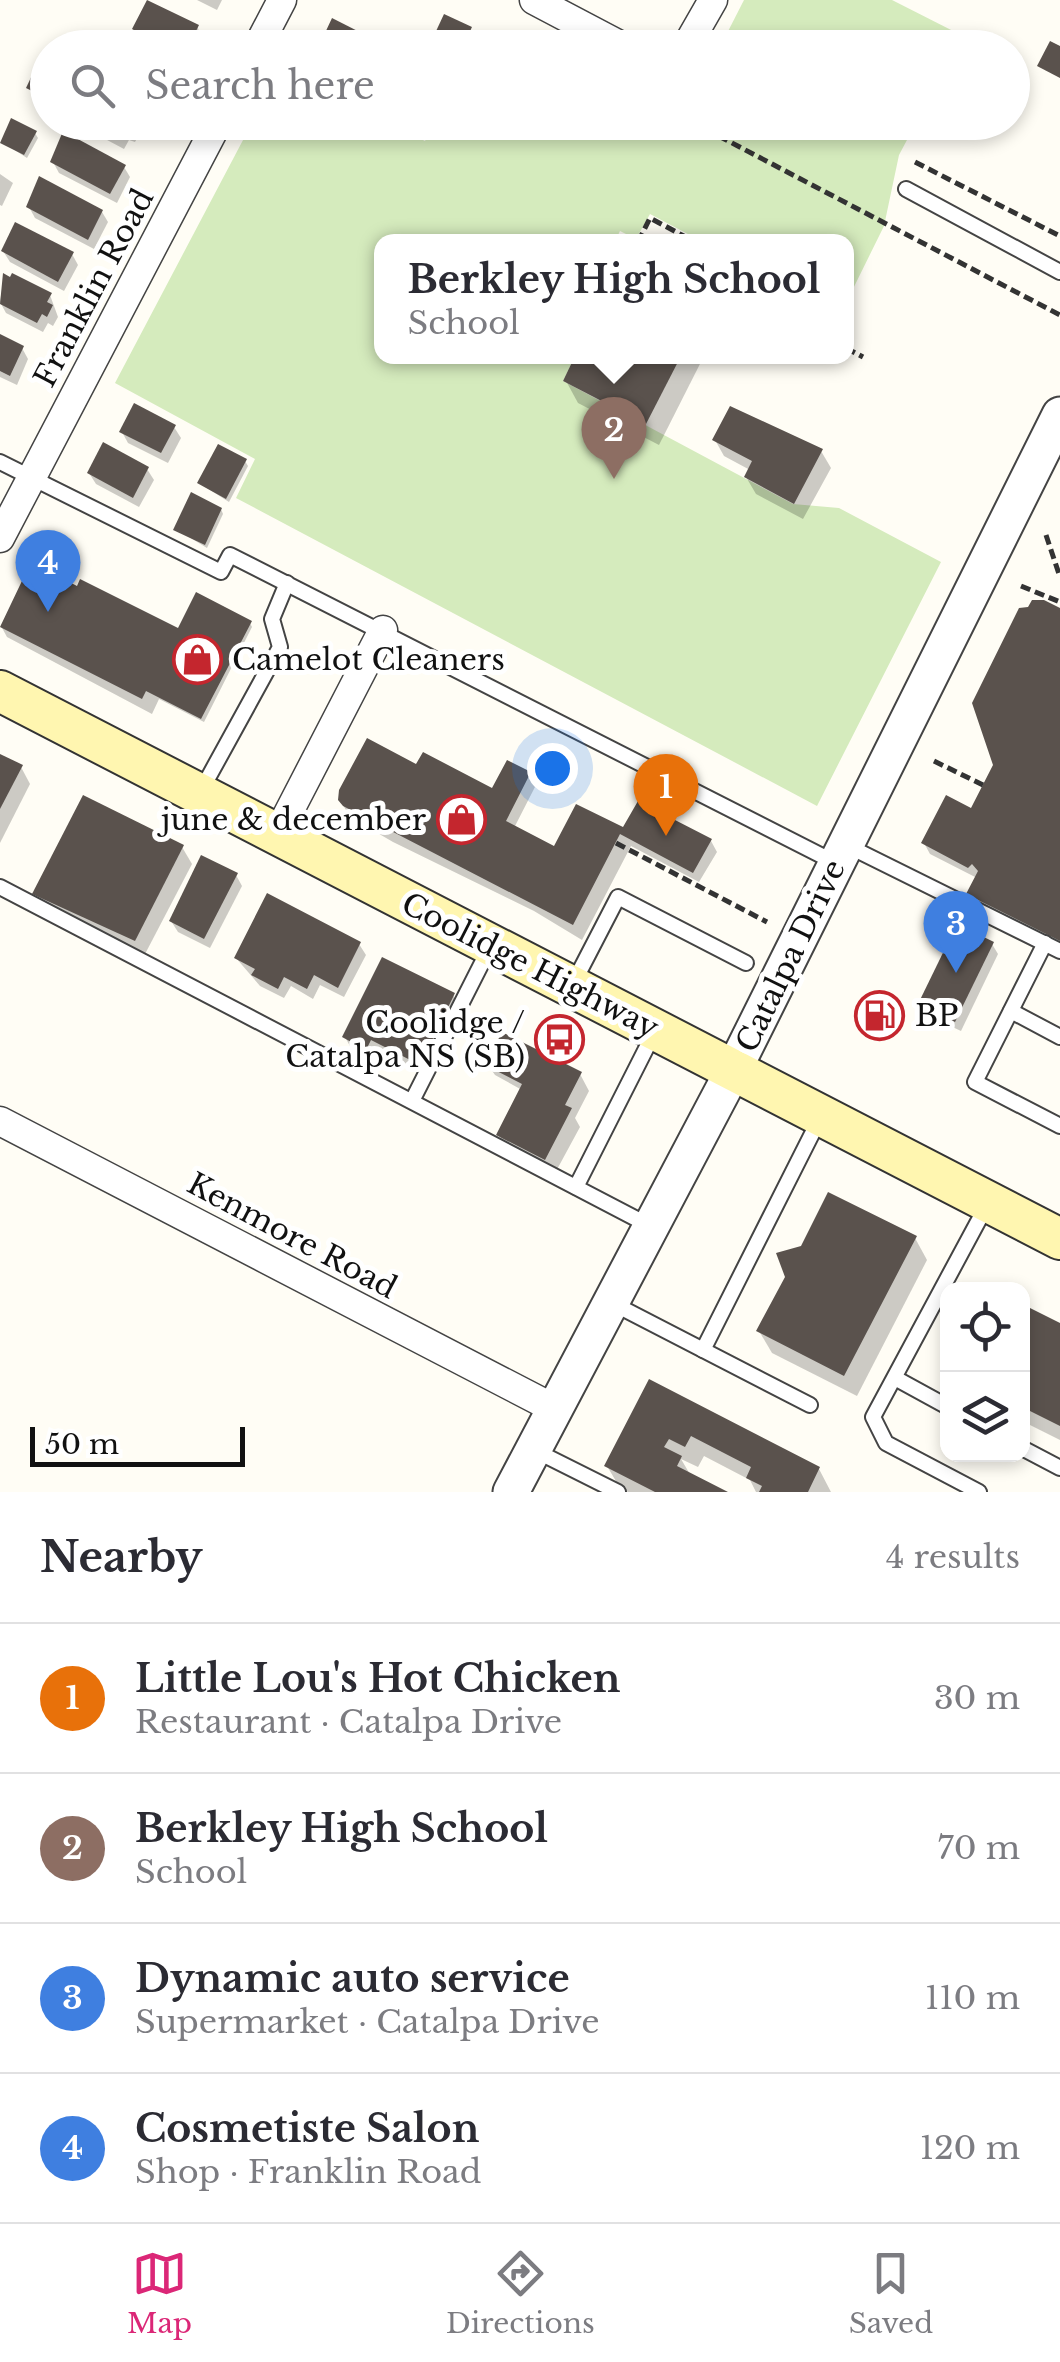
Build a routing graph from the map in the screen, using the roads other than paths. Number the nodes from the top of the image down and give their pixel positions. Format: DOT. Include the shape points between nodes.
graph roads {
  1 [pos="282,0"];
  2 [pos="534,0"];
  3 [pos="713,0"];
  4 [pos="266,30"];
  5 [pos="592,30"];
  6 [pos="696,30"];
  7 [pos="209,140"];
  8 [pos="906,189"];
  9 [pos="1060,272"];
  10 [pos="1060,415"];
  11 [pos="0,462"];
  12 [pos="31,478"];
  13 [pos="0,538"];
  14 [pos="287,583"];
  15 [pos="383,630"];
  16 [pos="0,691"];
  17 [pos="199,794"];
  18 [pos="277,835"];
  19 [pos="841,854"];
  20 [pos="0,887"];
  21 [pos="1045,943"];
  22 [pos="492,944"];
  23 [pos="1060,950"];
  24 [pos="746,963"];
  25 [pos="572,986"];
  26 [pos="1011,1011"];
  27 [pos="656,1030"];
  28 [pos="1060,1037"];
  29 [pos="733,1072"];
  30 [pos="412,1101"];
  31 [pos="820,1116"];
  32 [pos="0,1120"];
  33 [pos="1060,1126"];
  34 [pos="576,1187"];
  35 [pos="989,1202"];
  36 [pos="653,1227"];
  37 [pos="1060,1239"];
  38 [pos="614,1304"];
  39 [pos="703,1350"];
  40 [pos="895,1378"];
  41 [pos="940,1402"];
  42 [pos="810,1405"];
  43 [pos="555,1409"];
  44 [pos="533,1450"];
  45 [pos="1030,1452"];
  46 [pos="1060,1468"];
  47 [pos="512,1492"];
  48 [pos="618,1492"];
  49 [pos="979,1492"];
  1 -- 4 [label="street"];
  2 -- 5 [label="street"];
  3 -- 6 [label="street"];
  7 -- 12 [label="street, Franklin Road"];
  8 -- 9 [label="lane"];
  10 -- 19 [label="street, Catalpa Drive"];
  11 -- 12 [label="lane"];
  12 -- 13 [label="street, Franklin Road"];
  12 -- 14 [label="lane" via="221,572 230,555"];
  14 -- 15 [label="lane"];
  14 -- 17 [label="lane" via="272,619 280,647"];
  15 -- 18 [label="street"];
  15 -- 19 [label="lane"];
  16 -- 17 [label="main road, Coolidge Highway"];
  17 -- 18 [label="main road, Coolidge Highway"];
  18 -- 22 [label="main road, Coolidge Highway"];
  19 -- 21 [label="lane"];
  19 -- 29 [label="street, Catalpa Drive"];
  20 -- 30 [label="lane"];
  21 -- 23 [label="lane"];
  21 -- 26 [label="lane"];
  22 -- 25 [label="main road, Coolidge Highway"];
  22 -- 30 [label="lane"];
  24 -- 25 [label="lane" via="618,897"];
  25 -- 27 [label="main road, Coolidge Highway"];
  26 -- 28 [label="lane"];
  26 -- 33 [label="lane" via="976,1082"];
  27 -- 29 [label="main road, Coolidge Highway"];
  27 -- 34 [label="lane"];
  29 -- 31 [label="main road, Coolidge Highway"];
  29 -- 36 [label="street, Catalpa Drive"];
  30 -- 34 [label="lane"];
  31 -- 35 [label="main road, Coolidge Highway"];
  31 -- 39 [label="lane"];
  32 -- 43 [label="street, Kenmore Road"];
  34 -- 36 [label="lane"];
  35 -- 37 [label="main road, Coolidge Highway"];
  35 -- 40 [label="lane"];
  36 -- 38 [label="street, Catalpa Drive"];
  38 -- 39 [label="lane"];
  38 -- 43 [label="street, Catalpa Drive"];
  39 -- 42 [label="lane"];
  40 -- 41 [label="lane"];
  40 -- 49 [label="lane" via="873,1416 886,1443"];
  43 -- 44 [label="street, Catalpa Drive"];
  44 -- 47 [label="street, Catalpa Drive"];
  44 -- 48 [label="lane"];
  45 -- 46 [label="lane"];
}
